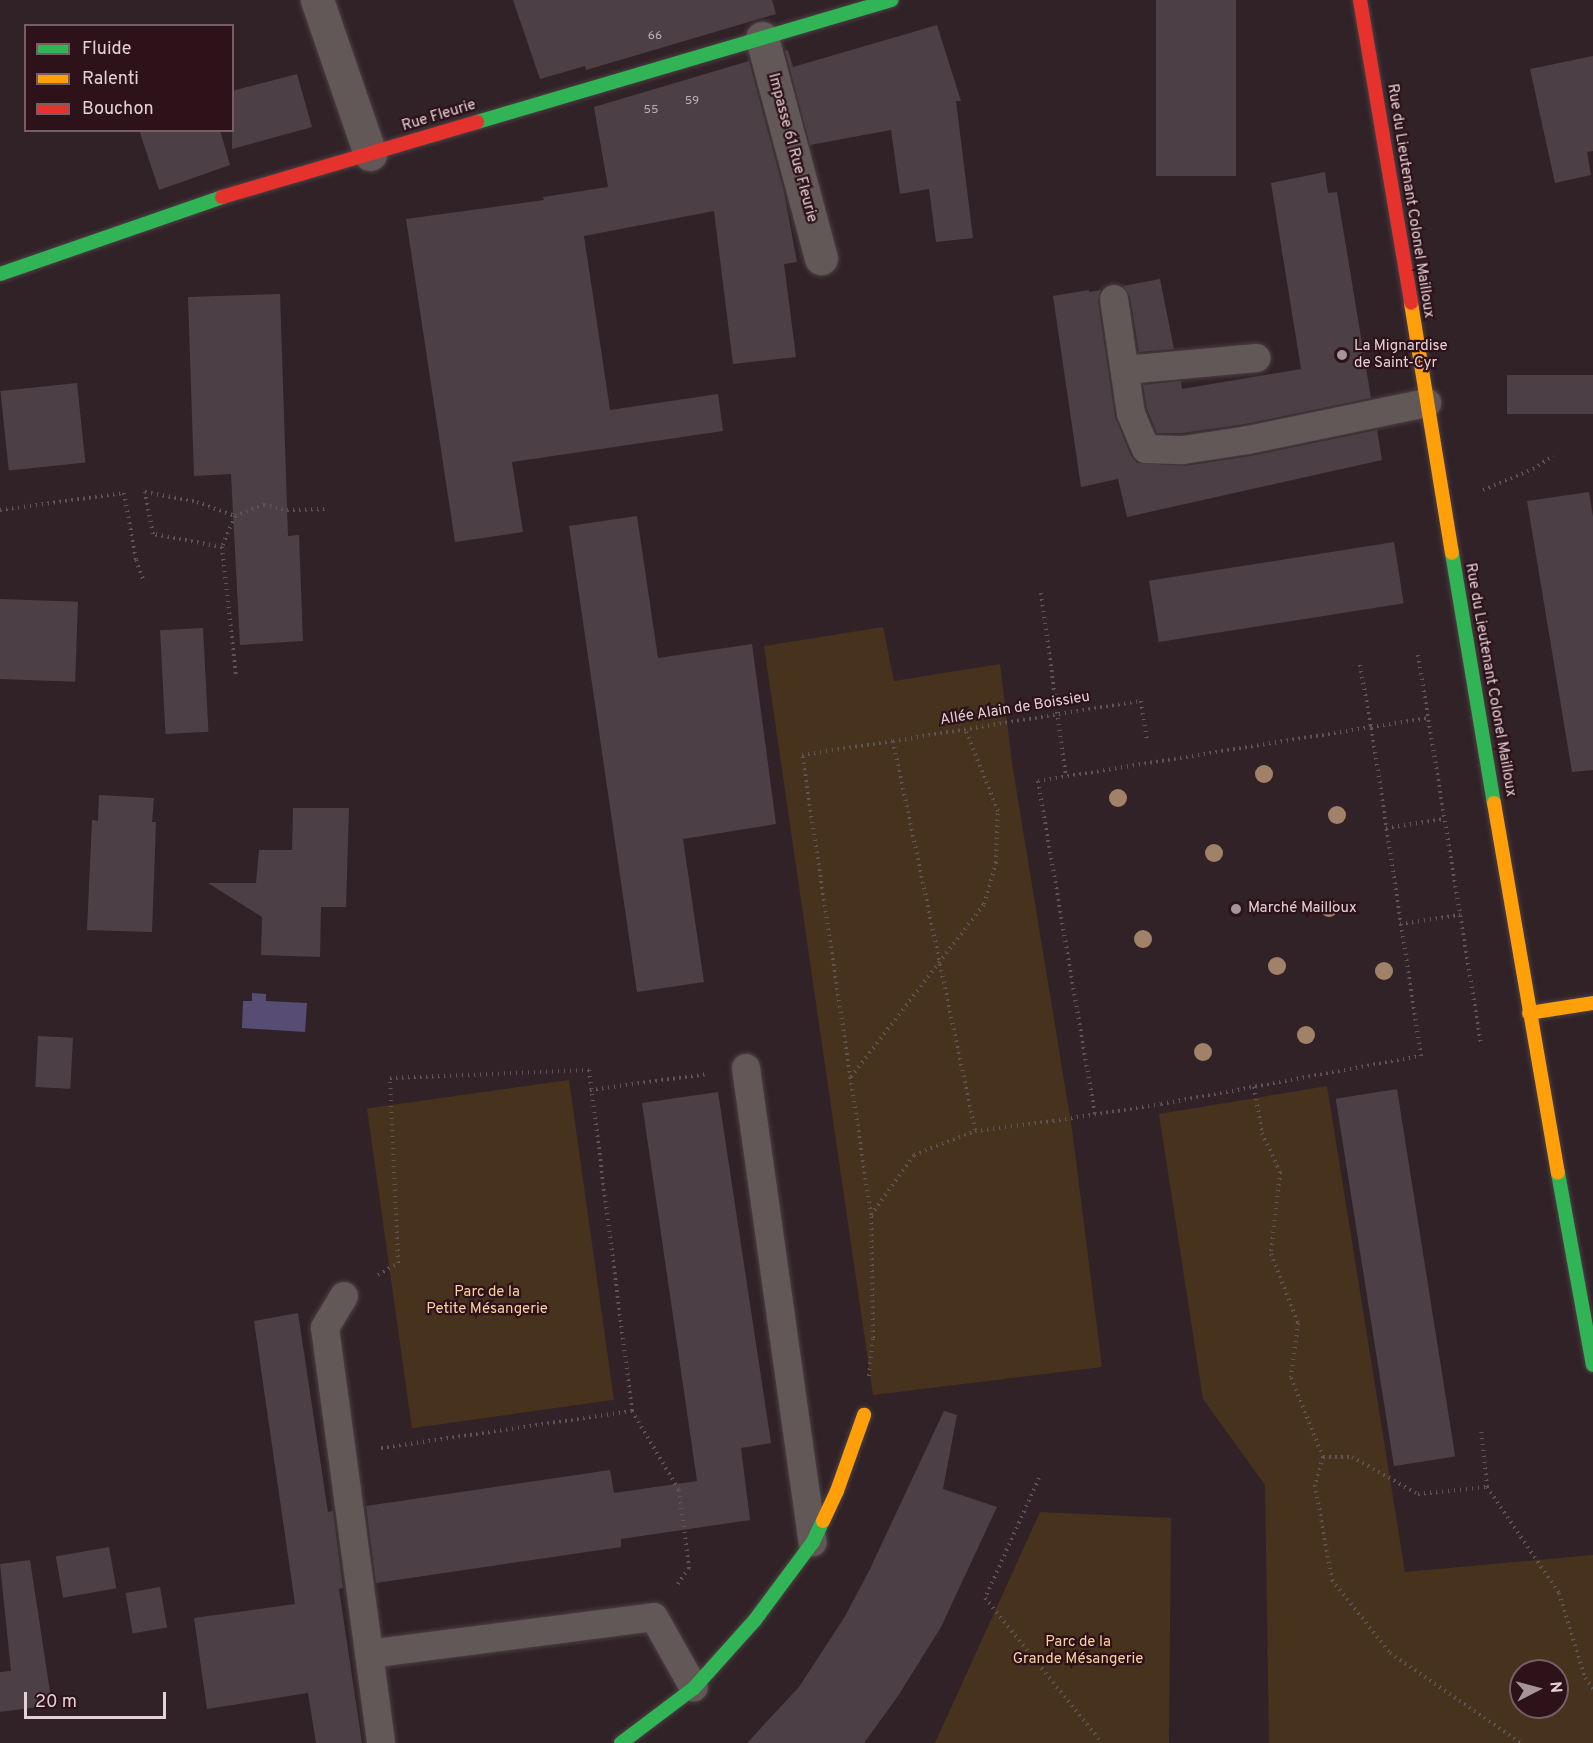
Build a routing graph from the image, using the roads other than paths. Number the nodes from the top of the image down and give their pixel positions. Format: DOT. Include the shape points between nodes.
graph roads {
  1 [pos="317,0"];
  2 [pos="891,0"];
  3 [pos="1360,0"];
  4 [pos="762,38"];
  5 [pos="370,154"];
  6 [pos="821,258"];
  7 [pos="0,274"];
  8 [pos="1114,299"];
  9 [pos="1257,358"];
  10 [pos="1125,370"];
  11 [pos="1427,403"];
  12 [pos="1593,1003"];
  13 [pos="1529,1013"];
  14 [pos="746,1068"];
  15 [pos="344,1296"];
  16 [pos="1593,1365"];
  17 [pos="864,1415"];
  18 [pos="813,1542"];
  19 [pos="369,1654"];
  20 [pos="694,1688"];
  21 [pos="381,1743"];
  22 [pos="621,1743"];
  1 -- 5 [label="street"];
  2 -- 4 [label="street, Rue Fleurie"];
  3 -- 11 [label="street, Rue du Lieutenant Colonel Mailloux"];
  4 -- 5 [label="street, Rue Fleurie"];
  4 -- 6 [label="street, Impasse 61 Rue Fleurie"];
  5 -- 7 [label="street, Rue Fleurie" via="223,197"];
  8 -- 10 [label="lane"];
  9 -- 10 [label="lane"];
  10 -- 11 [label="lane" via="1131,414 1146,449 1183,450 1248,440"];
  11 -- 13 [label="street, Rue du Lieutenant Colonel Mailloux"];
  12 -- 13 [label="street"];
  13 -- 16 [label="street, Rue du Lieutenant Colonel Mailloux"];
  14 -- 18 [label="lane"];
  15 -- 19 [label="lane" via="325,1328"];
  17 -- 18 [label="street" via="837,1491"];
  18 -- 20 [label="street" via="755,1620"];
  19 -- 20 [label="lane" via="654,1617"];
  19 -- 21 [label="lane"];
  20 -- 22 [label="street"];
}
